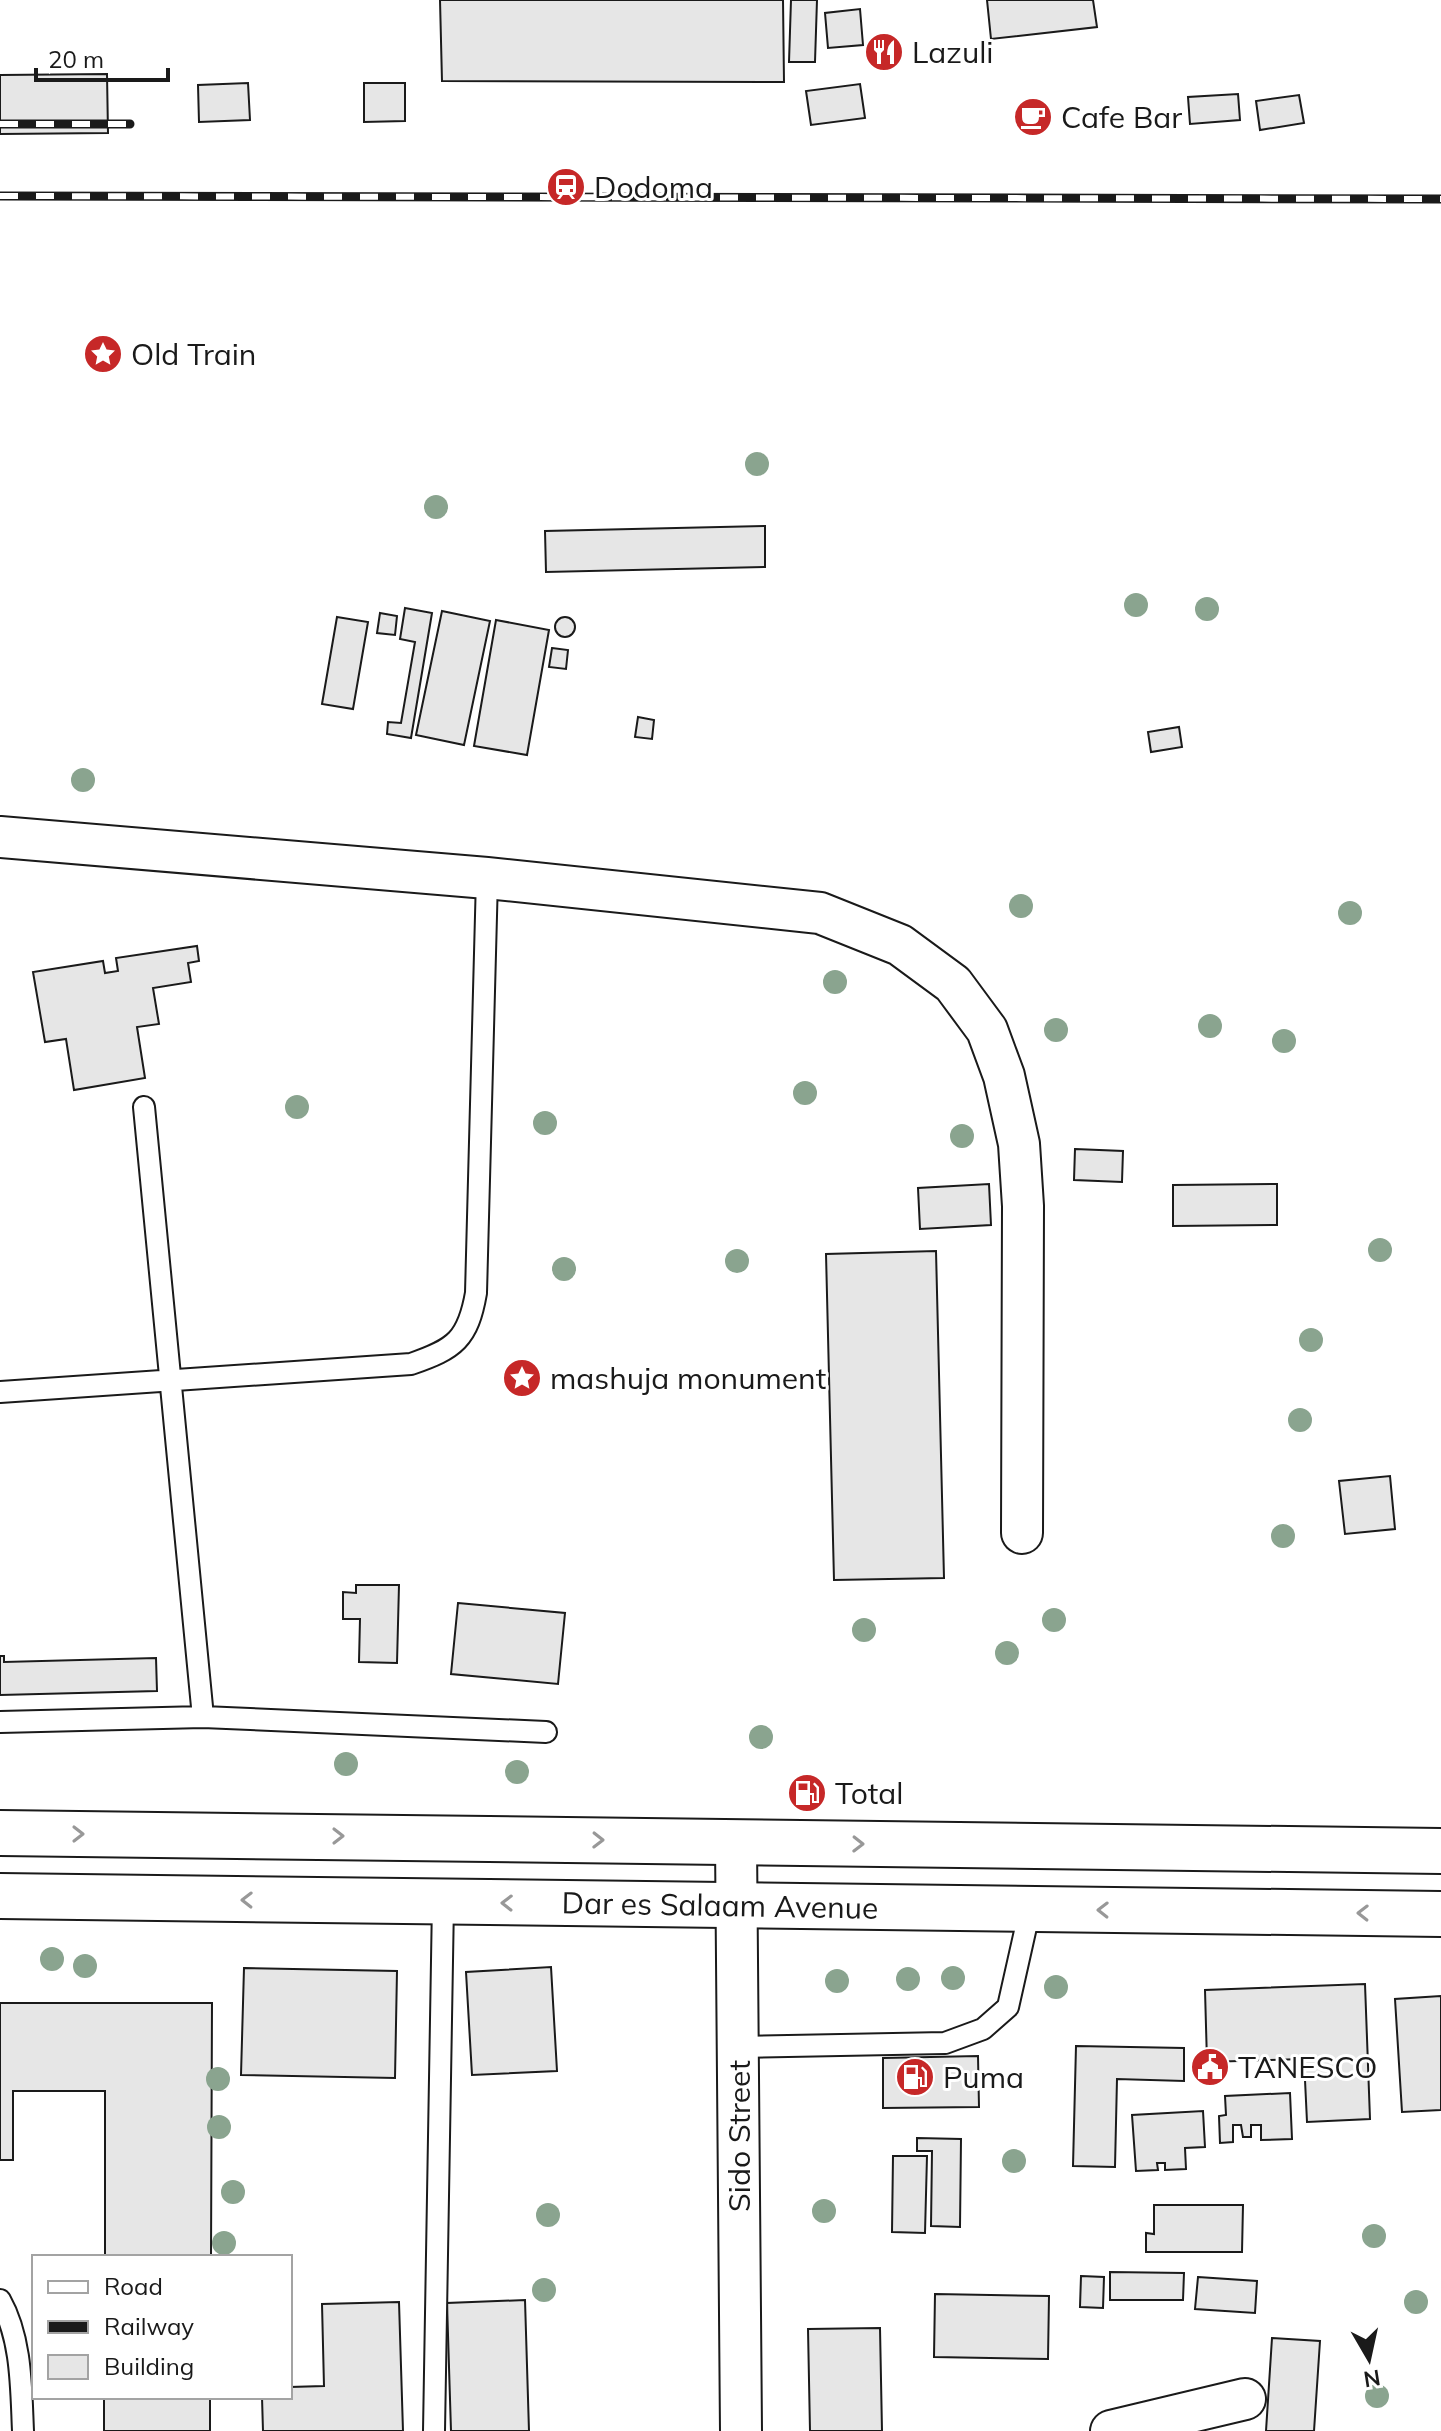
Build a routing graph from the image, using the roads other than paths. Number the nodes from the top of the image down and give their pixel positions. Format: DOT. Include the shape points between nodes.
graph roads {
  1 [pos="0,837"];
  2 [pos="487,878"];
  3 [pos="144,1107"];
  4 [pos="171,1379"];
  5 [pos="0,1392"];
  6 [pos="1022,1533"];
  7 [pos="203,1717"];
  8 [pos="0,1722"];
  9 [pos="546,1732"];
  10 [pos="0,1833"];
  11 [pos="736,1842"];
  12 [pos="1441,1851"];
  13 [pos="0,1896"];
  14 [pos="443,1902"];
  15 [pos="737,1906"];
  16 [pos="1030,1909"];
  17 [pos="1441,1914"];
  18 [pos="738,2047"];
  19 [pos="0,2300"];
  20 [pos="1245,2399"];
  21 [pos="23,2431"];
  22 [pos="434,2431"];
  23 [pos="741,2431"];
  24 [pos="1111,2431"];
  1 -- 2 [label="street"];
  2 -- 4 [label="lane" via="476,1293 471,1319 458,1341 442,1354 411,1364"];
  2 -- 6 [label="street" via="820,913 900,945 953,984 987,1030 1019,1144"];
  3 -- 4 [label="lane"];
  4 -- 5 [label="lane"];
  4 -- 7 [label="lane"];
  7 -- 8 [label="lane"];
  7 -- 9 [label="lane"];
  10 -- 11 [label="highway, one-way"];
  11 -- 12 [label="highway, one-way"];
  11 -- 15 [label="street, Sido Street"];
  14 -- 13 [label="highway, Dar es Salaam Avenue, one-way"];
  15 -- 14 [label="highway, Dar es Salaam Avenue, one-way"];
  14 -- 22 [label="lane"];
  15 -- 16 [label="highway, Dar es Salaam Avenue"];
  15 -- 18 [label="street, Sido Street"];
  17 -- 16 [label="highway, Dar es Salaam Avenue, one-way"];
  16 -- 18 [label="lane" via="1008,2007 983,2029 945,2043"];
  18 -- 23 [label="street, Sido Street"];
  19 -- 21 [label="lane" via="9,2315 20,2365"];
  20 -- 24 [label="street"];
}
